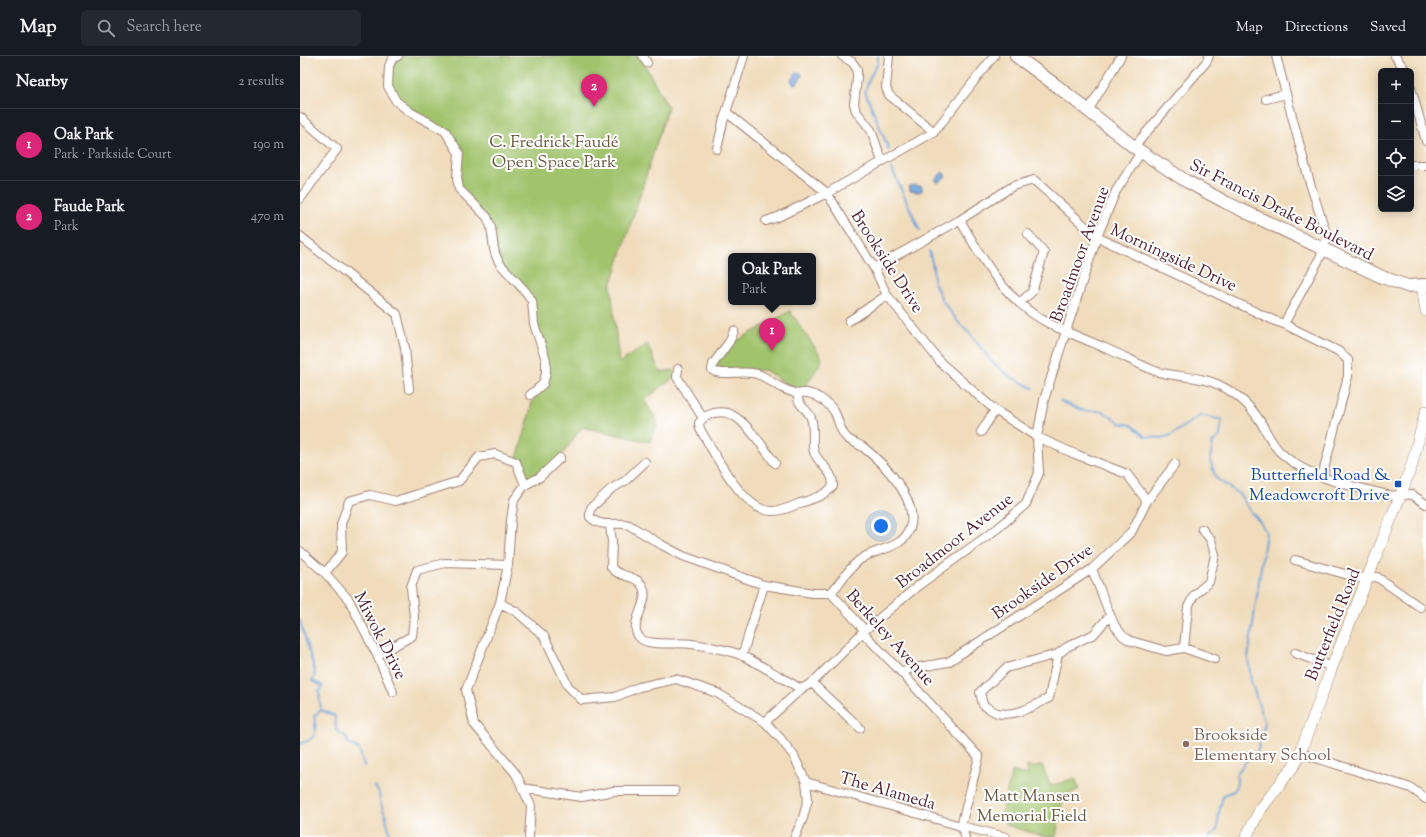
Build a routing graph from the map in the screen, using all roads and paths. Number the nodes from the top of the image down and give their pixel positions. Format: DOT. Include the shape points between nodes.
graph roads {
  1 [pos="398,56"];
  2 [pos="744,56"];
  3 [pos="842,56"];
  4 [pos="889,56"];
  5 [pos="994,56"];
  6 [pos="1016,56"];
  7 [pos="1121,56"];
  8 [pos="1209,56"];
  9 [pos="1276,56"];
  10 [pos="1395,56"];
  11 [pos="1404,68"];
  12 [pos="1286,94"];
  13 [pos="1266,99"];
  14 [pos="1414,99"];
  15 [pos="1088,111"];
  16 [pos="726,112"];
  17 [pos="300,117"];
  18 [pos="934,132"];
  19 [pos="1426,141"];
  20 [pos="717,149"];
  21 [pos="1137,150"];
  22 [pos="882,161"];
  23 [pos="1414,165"];
  24 [pos="1426,165"];
  25 [pos="827,193"];
  26 [pos="300,199"];
  27 [pos="960,220"];
  28 [pos="766,221"];
  29 [pos="1028,234"];
  30 [pos="300,236"];
  31 [pos="1097,237"];
  32 [pos="1324,250"];
  33 [pos="874,268"];
  34 [pos="1424,286"];
  35 [pos="887,294"];
  36 [pos="1020,303"];
  37 [pos="1426,311"];
  38 [pos="849,321"];
  39 [pos="1284,324"];
  40 [pos="734,331"];
  41 [pos="1066,331"];
  42 [pos="678,369"];
  43 [pos="409,389"];
  44 [pos="798,394"];
  45 [pos="530,395"];
  46 [pos="995,410"];
  47 [pos="1426,412"];
  48 [pos="703,418"];
  49 [pos="981,432"];
  50 [pos="1037,437"];
  51 [pos="560,458"];
  52 [pos="645,462"];
  53 [pos="775,463"];
  54 [pos="1175,464"];
  55 [pos="1322,477"];
  56 [pos="525,485"];
  57 [pos="1400,496"];
  58 [pos="1147,501"];
  59 [pos="1426,504"];
  60 [pos="610,525"];
  61 [pos="1202,529"];
  62 [pos="300,551"];
  63 [pos="1295,560"];
  64 [pos="508,565"];
  65 [pos="1092,569"];
  66 [pos="325,573"];
  67 [pos="1368,578"];
  68 [pos="764,585"];
  69 [pos="832,593"];
  70 [pos="500,603"];
  71 [pos="1420,607"];
  72 [pos="1110,615"];
  73 [pos="864,631"];
  74 [pos="1184,648"];
  75 [pos="1295,653"];
  76 [pos="1058,654"];
  77 [pos="377,655"];
  78 [pos="742,656"];
  79 [pos="1215,659"];
  80 [pos="1332,667"];
  81 [pos="902,673"];
  82 [pos="812,683"];
  83 [pos="802,689"];
  84 [pos="393,692"];
  85 [pos="765,722"];
  86 [pos="860,728"];
  87 [pos="1300,753"];
  88 [pos="806,782"];
  89 [pos="522,788"];
  90 [pos="675,791"];
  91 [pos="1426,799"];
  92 [pos="962,826"];
  93 [pos="529,837"];
  94 [pos="795,837"];
  95 [pos="965,837"];
  96 [pos="1006,837"];
  97 [pos="1246,837"];
  1 -- 45 [label="street" via="392,59 389,66 388,86 396,102 445,131 459,152 459,189 487,217 500,264 532,301 534,324 546,360 546,373 543,384"];
  2 -- 16 [label="street"];
  3 -- 22 [label="street" via="852,62 857,69 854,104 856,111 872,130"];
  4 -- 18 [label="street" via="886,88 889,95"];
  5 -- 18 [label="street"];
  6 -- 15 [label="main road, Sir Francis Drake Boulevard"];
  7 -- 15 [label="street"];
  8 -- 21 [label="street, Broadmoor Avenue"];
  9 -- 12 [label="street"];
  10 -- 11 [label="street"];
  12 -- 13 [label="street"];
  12 -- 32 [label="street" via="1327,236"];
  14 -- 19 [label="street"];
  15 -- 21 [label="main road, Sir Francis Drake Boulevard"];
  16 -- 20 [label="street"];
  16 -- 25 [label="street, Brookside Drive"];
  17 -- 26 [label="street" via="338,149"];
  18 -- 22 [label="street"];
  21 -- 31 [label="street, Broadmoor Avenue"];
  21 -- 32 [label="main road, Sir Francis Drake Boulevard" via="1227,203"];
  22 -- 25 [label="street"];
  23 -- 24 [label="street"];
  25 -- 28 [label="street"];
  25 -- 33 [label="street, Brookside Drive"];
  27 -- 31 [label="street, Morningside Drive" via="1013,186 1034,180"];
  27 -- 33 [label="street, Morningside Drive"];
  27 -- 36 [label="street" via="990,270"];
  29 -- 36 [label="street" via="1044,252 1032,292"];
  30 -- 43 [label="street" via="396,314 405,348"];
  31 -- 39 [label="street, Morningside Drive"];
  31 -- 41 [label="street, Broadmoor Avenue"];
  32 -- 34 [label="main road, Sir Francis Drake Boulevard" via="1393,282 1407,286"];
  32 -- 39 [label="street"];
  33 -- 35 [label="street, Brookside Drive"];
  34 -- 37 [label="street"];
  35 -- 38 [label="street"];
  35 -- 46 [label="street, Brookside Drive" via="941,363"];
  36 -- 41 [label="street" via="1033,314"];
  39 -- 55 [label="street, Morningside Drive" via="1338,351 1348,360 1348,376"];
  40 -- 44 [label="street" via="713,364 714,372 761,374 780,387"];
  41 -- 50 [label="street, Broadmoor Avenue" via="1044,400"];
  41 -- 55 [label="street" via="1155,371 1197,378 1218,385 1239,397 1252,410 1279,451 1293,463"];
  42 -- 48 [label="street" via="677,377"];
  44 -- 48 [label="street" via="797,399 811,417 815,453 830,472 833,486 822,495 781,510 757,507 740,492 700,429 699,423"];
  44 -- 69 [label="street" via="807,393 827,404 834,412 842,432 877,460 903,489 912,513 911,525 905,536 893,546 862,558"];
  46 -- 49 [label="street"];
  46 -- 50 [label="street, Brookside Drive"];
  47 -- 57 [label="street, Butterfield Road" via="1412,464"];
  48 -- 53 [label="street" via="719,413 737,417"];
  50 -- 58 [label="street, Brookside Drive" via="1127,474"];
  50 -- 73 [label="street, Broadmoor Avenue" via="1039,473 1026,504 998,528 919,585"];
  51 -- 56 [label="street" via="540,477"];
  52 -- 60 [label="street, Berkeley Avenue" via="591,508 592,520"];
  54 -- 58 [label="street"];
  55 -- 57 [label="street" via="1387,495"];
  56 -- 64 [label="street" via="514,500"];
  56 -- 66 [label="street" via="516,462 495,454 479,457 459,481 396,501 370,495 349,501 341,524 342,552"];
  57 -- 59 [label="street" via="1411,494"];
  57 -- 67 [label="street, Butterfield Road"];
  58 -- 65 [label="street, Brookside Drive" via="1132,530"];
  60 -- 68 [label="street, Berkeley Avenue" via="628,525 683,556"];
  60 -- 78 [label="street" via="611,567 618,573 637,580 643,587 645,597 635,629 642,640 691,644"];
  61 -- 74 [label="street" via="1211,540 1215,555 1209,582 1194,595 1188,607"];
  62 -- 66 [label="street, Miwok Drive"];
  63 -- 67 [label="street" via="1359,578"];
  64 -- 70 [label="street"];
  64 -- 77 [label="street" via="445,563 417,570 410,587 414,617 412,636"];
  65 -- 72 [label="street"];
  65 -- 81 [label="street, Brookside Drive" via="948,662 909,669"];
  66 -- 77 [label="street, Miwok Drive" via="349,600"];
  67 -- 71 [label="street" via="1377,577"];
  67 -- 80 [label="street, Butterfield Road"];
  68 -- 69 [label="street, Berkeley Avenue" via="813,593"];
  68 -- 78 [label="street"];
  69 -- 73 [label="street, Berkeley Avenue"];
  70 -- 85 [label="street" via="517,612 544,636 568,686 582,700 615,698 639,686 676,679 717,693"];
  70 -- 89 [label="street" via="466,690 474,724 516,774"];
  72 -- 74 [label="street" via="1123,636 1131,641 1166,651"];
  72 -- 76 [label="street" via="1094,634"];
  73 -- 81 [label="street, Berkeley Avenue"];
  73 -- 82 [label="street, Broadmoor Avenue"];
  74 -- 79 [label="street"];
  75 -- 80 [label="street"];
  76 -- 76 [label="street" via="1006,668 980,692 983,705 995,712 1010,714 1049,698"];
  77 -- 84 [label="street, Miwok Drive"];
  78 -- 83 [label="street"];
  80 -- 87 [label="street, Butterfield Road"];
  81 -- 92 [label="street, Berkeley Avenue" via="979,757"];
  82 -- 83 [label="street, Broadmoor Avenue"];
  82 -- 86 [label="street"];
  83 -- 85 [label="street, Broadmoor Avenue"];
  85 -- 88 [label="street" via="794,756"];
  87 -- 91 [label="street" via="1411,788"];
  87 -- 97 [label="street, Butterfield Road" via="1295,764 1260,810"];
  88 -- 92 [label="street, The Alameda"];
  88 -- 94 [label="street" via="808,799"];
  89 -- 90 [label="street" via="582,797 614,791"];
  89 -- 93 [label="street" via="531,806"];
  92 -- 95 [label="street"];
  92 -- 96 [label="street, The Alameda"];
}
